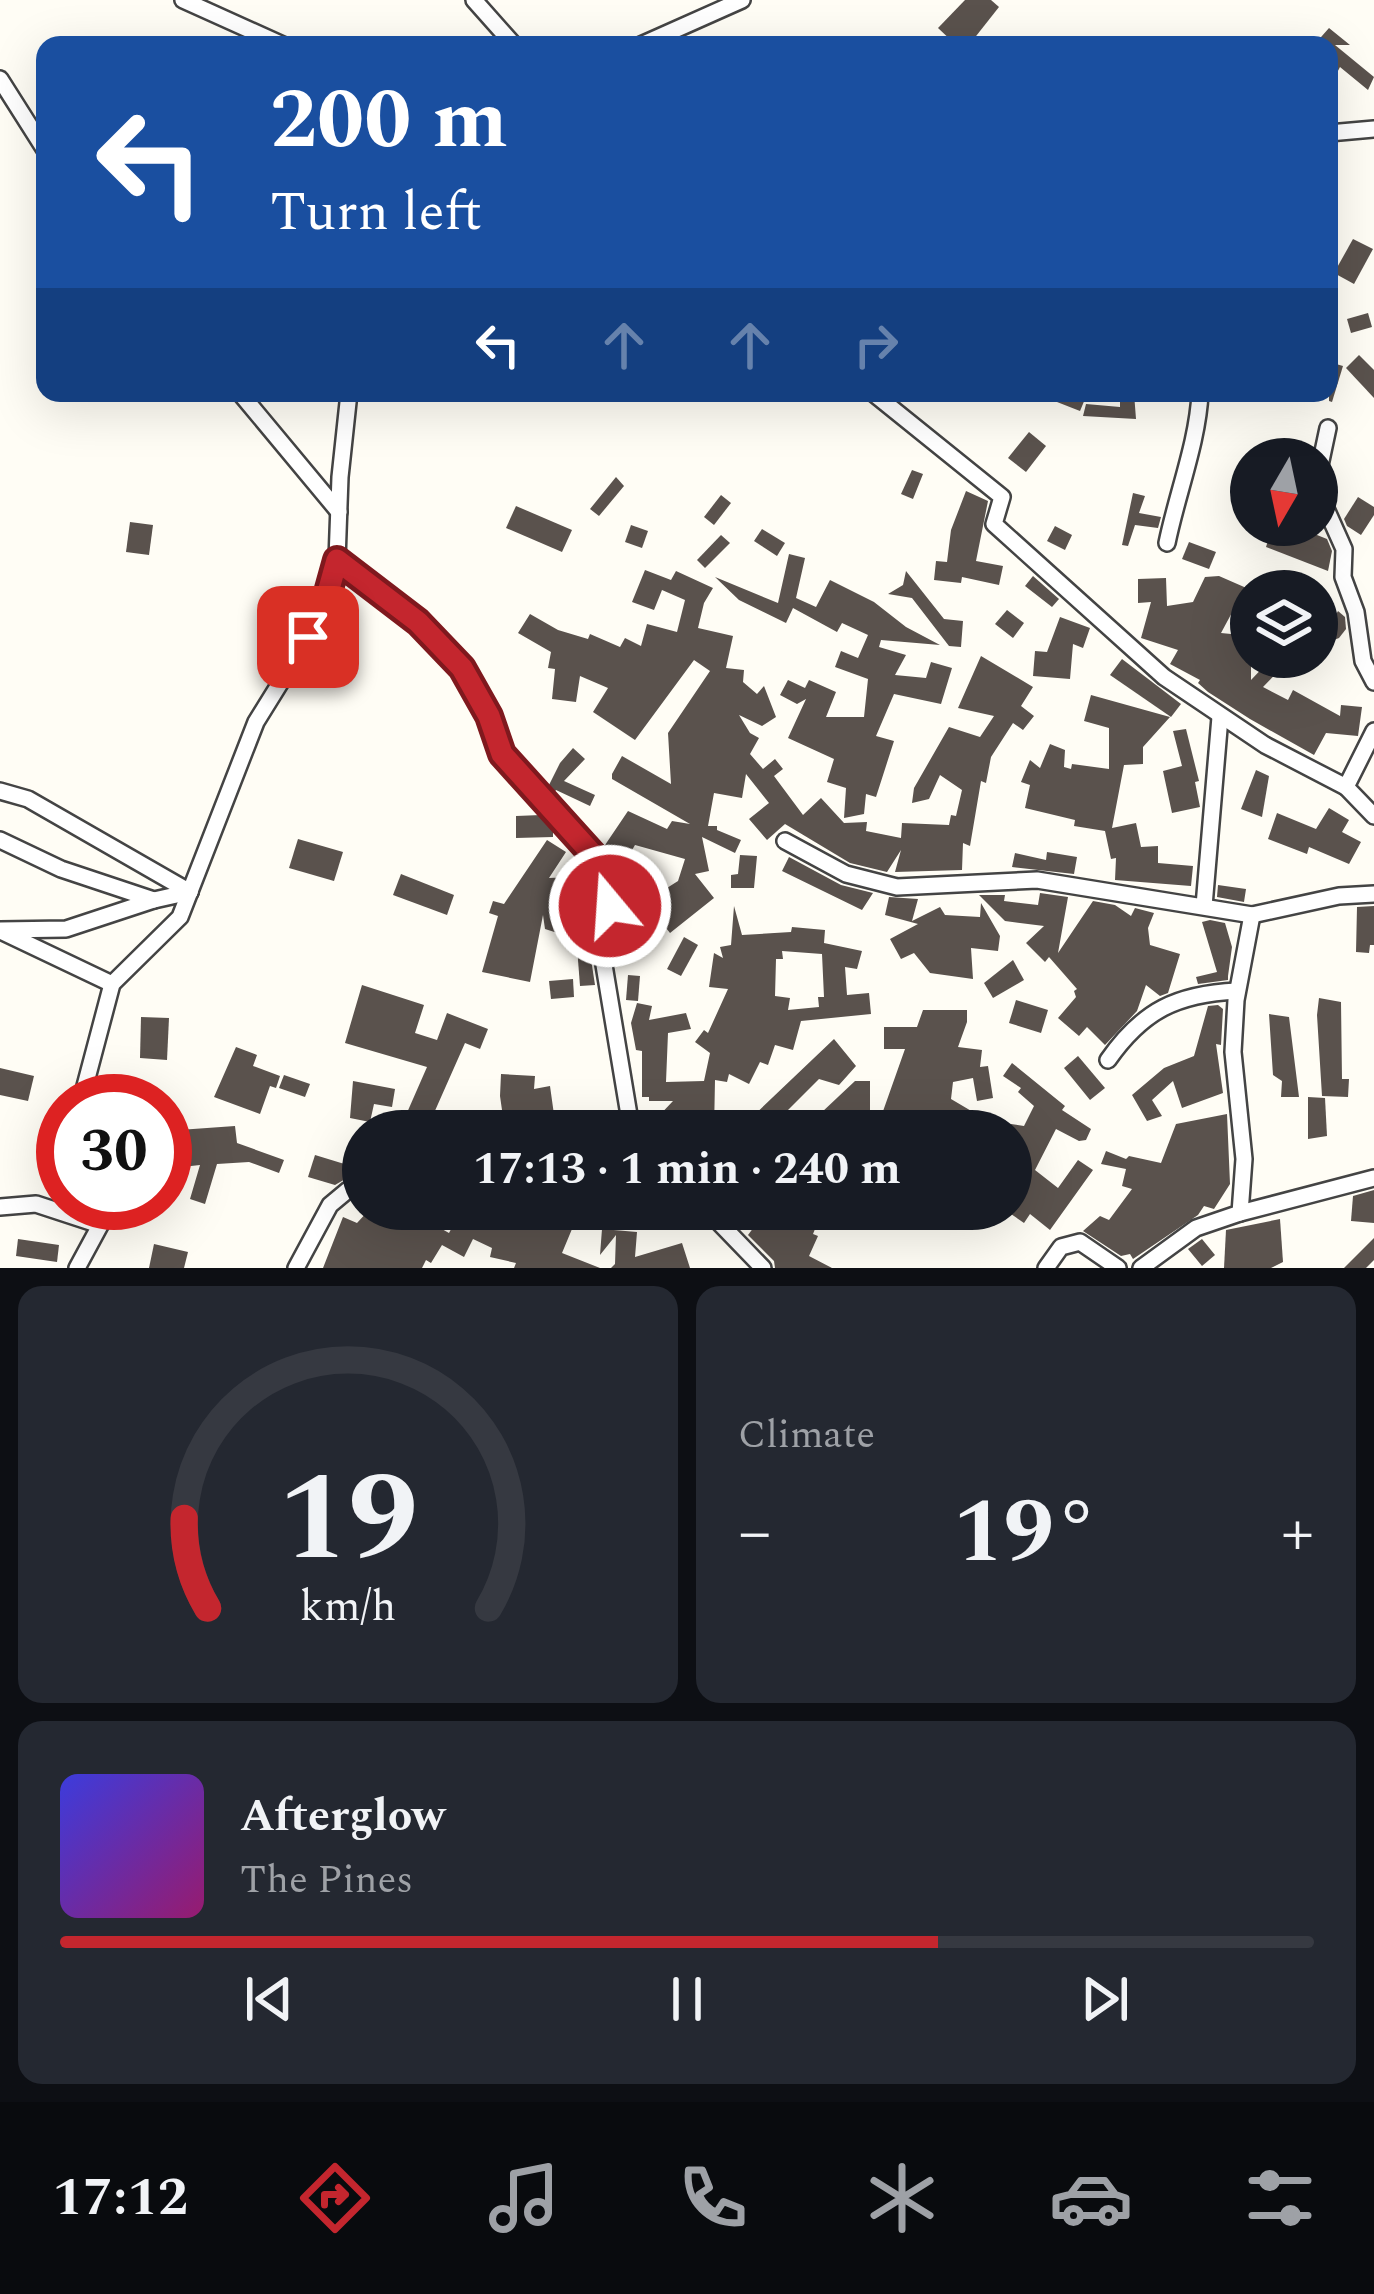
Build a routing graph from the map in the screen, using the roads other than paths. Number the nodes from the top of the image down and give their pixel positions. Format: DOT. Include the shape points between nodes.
graph roads {
  1 [pos="183,0"];
  2 [pos="474,0"];
  3 [pos="742,0"];
  4 [pos="263,36"];
  5 [pos="506,36"];
  6 [pos="661,36"];
  7 [pos="0,79"];
  8 [pos="1374,129"];
  9 [pos="1338,132"];
  10 [pos="36,136"];
  11 [pos="246,402"];
  12 [pos="348,402"];
  13 [pos="884,402"];
  14 [pos="1199,402"];
  15 [pos="1328,428"];
  16 [pos="338,512"];
  17 [pos="1167,543"];
  18 [pos="337,560"];
  19 [pos="1374,682"];
  20 [pos="1220,717"];
  21 [pos="1374,731"];
  22 [pos="1346,787"];
  23 [pos="0,791"];
  24 [pos="1374,816"];
  25 [pos="0,840"];
  26 [pos="785,841"];
  27 [pos="190,892"];
  28 [pos="1374,894"];
  29 [pos="154,900"];
  30 [pos="1204,906"];
  31 [pos="1252,915"];
  32 [pos="0,931"];
  33 [pos="112,984"];
  34 [pos="1237,991"];
  35 [pos="1108,1060"];
  36 [pos="88,1074"];
  37 [pos="628,1110"];
  38 [pos="1374,1178"];
  39 [pos="342,1195"];
  40 [pos="36,1204"];
  41 [pos="0,1208"];
  42 [pos="1240,1213"];
  43 [pos="98,1230"];
  44 [pos="726,1230"];
  45 [pos="76,1268"];
  46 [pos="296,1268"];
  47 [pos="763,1268"];
  48 [pos="1046,1268"];
  49 [pos="1118,1268"];
  50 [pos="1142,1268"];
  1 -- 4 [label="street"];
  2 -- 5 [label="street"];
  3 -- 6 [label="street"];
  7 -- 10 [label="street"];
  8 -- 9 [label="street"];
  11 -- 16 [label="street"];
  12 -- 16 [label="street"];
  13 -- 20 [label="street" via="1002,497 994,524"];
  14 -- 17 [label="street"];
  15 -- 19 [label="street" via="1319,494 1344,549 1343,577"];
  16 -- 18 [label="street"];
  18 -- 27 [label="street" via="322,614 256,722"];
  18 -- 37 [label="street" via="418,622 462,668 502,754 614,878 610,906 597,922"];
  20 -- 22 [label="street"];
  20 -- 30 [label="street"];
  21 -- 22 [label="street"];
  22 -- 24 [label="street"];
  23 -- 27 [label="street"];
  25 -- 29 [label="street"];
  26 -- 30 [label="street" via="820,864 897,887 1037,880"];
  27 -- 29 [label="street"];
  27 -- 33 [label="street" via="180,917"];
  28 -- 31 [label="street"];
  29 -- 32 [label="street" via="66,929"];
  30 -- 31 [label="street"];
  31 -- 34 [label="street"];
  32 -- 33 [label="street"];
  33 -- 36 [label="street"];
  34 -- 35 [label="street" via="1163,1005"];
  34 -- 42 [label="street"];
  38 -- 42 [label="street"];
  39 -- 46 [label="street"];
  40 -- 41 [label="street"];
  42 -- 50 [label="street" via="1196,1228"];
  43 -- 45 [label="street"];
  44 -- 47 [label="street"];
  48 -- 49 [label="street" via="1061,1246 1080,1242"];
}
